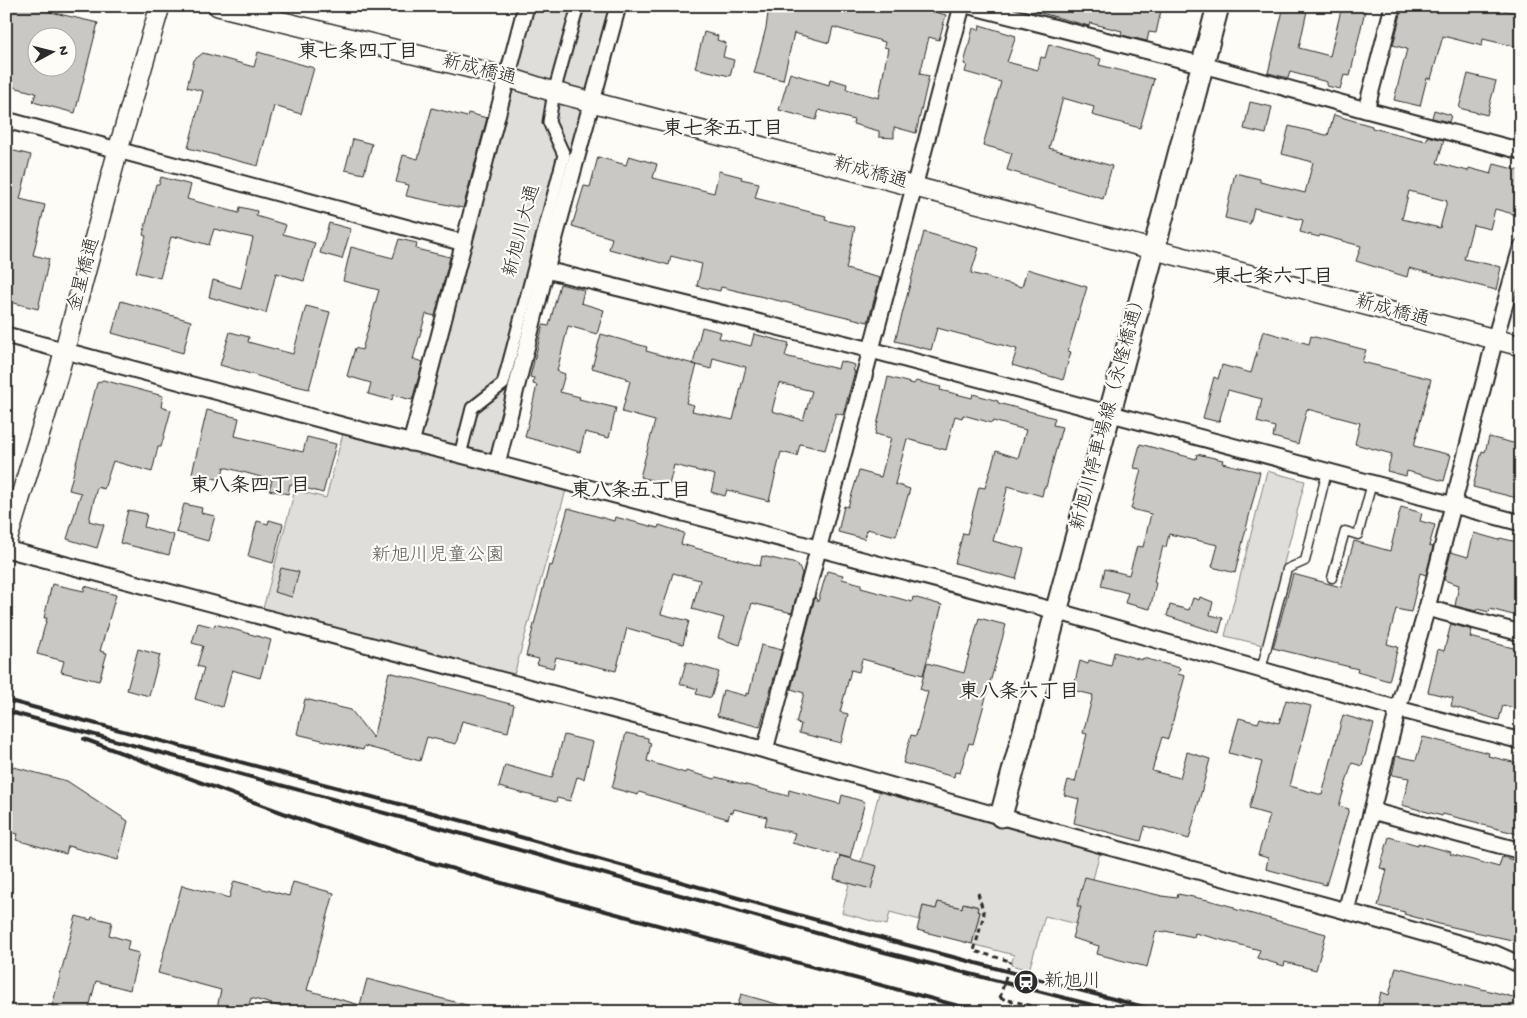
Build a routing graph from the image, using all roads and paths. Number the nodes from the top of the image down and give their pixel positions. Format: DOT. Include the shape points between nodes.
graph roads {
  1 [pos="160,6"];
  2 [pos="218,6"];
  3 [pos="526,6"];
  4 [pos="578,6"];
  5 [pos="618,6"];
  6 [pos="962,6"];
  7 [pos="970,6"];
  8 [pos="1218,6"];
  9 [pos="1393,6"];
  10 [pos="1203,65"];
  11 [pos="507,77"];
  12 [pos="554,92"];
  13 [pos="592,101"];
  14 [pos="1366,110"];
  15 [pos="6,120"];
  16 [pos="118,150"];
  17 [pos="1521,152"];
  18 [pos="915,186"];
  19 [pos="464,243"];
  20 [pos="1521,248"];
  21 [pos="1154,249"];
  22 [pos="546,270"];
  23 [pos="6,335"];
  24 [pos="1495,339"];
  25 [pos="1521,346"];
  26 [pos="872,350"];
  27 [pos="65,351"];
  28 [pos="1110,412"];
  29 [pos="411,443"];
  30 [pos="460,455"];
  31 [pos="497,464"];
  32 [pos="1327,471"];
  33 [pos="1372,483"];
  34 [pos="1453,505"];
  35 [pos="1521,523"];
  36 [pos="6,544"];
  37 [pos="6,549"];
  38 [pos="818,550"];
  39 [pos="1332,578"];
  40 [pos="1427,608"];
  41 [pos="1056,612"];
  42 [pos="1521,633"];
  43 [pos="1261,670"];
  44 [pos="1398,709"];
  45 [pos="1521,742"];
  46 [pos="765,750"];
  47 [pos="1372,811"];
  48 [pos="1001,816"];
  49 [pos="1521,851"];
  50 [pos="978,893"];
  51 [pos="1346,911"];
  52 [pos="1521,965"];
  53 [pos="1045,1010"];
  1 -- 16 [label="street, 金星橋通"];
  2 -- 11 [label="street, 新成橋通"];
  3 -- 11 [label="street"];
  4 -- 12 [label="street, 新旭川大通"];
  5 -- 13 [label="street, 新旭川大通"];
  6 -- 18 [label="street"];
  7 -- 10 [label="street"];
  8 -- 10 [label="main road, 新旭川停車場線（永隆橋通）"];
  9 -- 14 [label="street"];
  10 -- 14 [label="street"];
  10 -- 21 [label="main road, 新旭川停車場線（永隆橋通）"];
  11 -- 12 [label="street, 新成橋通"];
  11 -- 19 [label="street"];
  12 -- 13 [label="street, 新成橋通"];
  12 -- 30 [label="street, 新旭川大通" via="549,122 564,155 562,164 503,384 472,408"];
  13 -- 18 [label="street, 新成橋通"];
  13 -- 22 [label="street, 新旭川大通"];
  14 -- 17 [label="street"];
  15 -- 16 [label="street"];
  16 -- 19 [label="street"];
  16 -- 27 [label="street, 金星橋通"];
  18 -- 21 [label="street, 新成橋通"];
  18 -- 26 [label="street"];
  19 -- 29 [label="street"];
  20 -- 24 [label="street"];
  21 -- 24 [label="street, 新成橋通"];
  21 -- 28 [label="main road, 新旭川停車場線（永隆橋通）"];
  22 -- 26 [label="street"];
  22 -- 31 [label="street, 新旭川大通"];
  23 -- 27 [label="street"];
  24 -- 25 [label="street, 新成橋通"];
  24 -- 34 [label="street"];
  26 -- 28 [label="street"];
  26 -- 38 [label="street"];
  27 -- 29 [label="street"];
  27 -- 36 [label="street, 金星橋通"];
  28 -- 32 [label="street"];
  28 -- 41 [label="main road, 新旭川停車場線（永隆橋通）"];
  29 -- 30 [label="street"];
  30 -- 31 [label="street"];
  31 -- 38 [label="street"];
  32 -- 33 [label="street"];
  32 -- 43 [label="lane" via="1305,561 1287,569"];
  33 -- 34 [label="street"];
  33 -- 39 [label="lane" via="1358,535 1345,531"];
  34 -- 35 [label="street"];
  34 -- 40 [label="street"];
  37 -- 46 [label="street"];
  38 -- 41 [label="street"];
  38 -- 46 [label="street"];
  40 -- 42 [label="street"];
  40 -- 44 [label="street"];
  41 -- 43 [label="street"];
  41 -- 48 [label="main road, 新旭川停車場線（永隆橋通）"];
  43 -- 44 [label="street"];
  44 -- 45 [label="street"];
  44 -- 47 [label="street"];
  46 -- 48 [label="street"];
  47 -- 49 [label="street"];
  47 -- 51 [label="street"];
  48 -- 51 [label="street"];
  50 -- 53 [label="path, bridge" via="984,914 974,951 1010,961 1000,998"];
  51 -- 52 [label="street" via="1496,954"];
}
